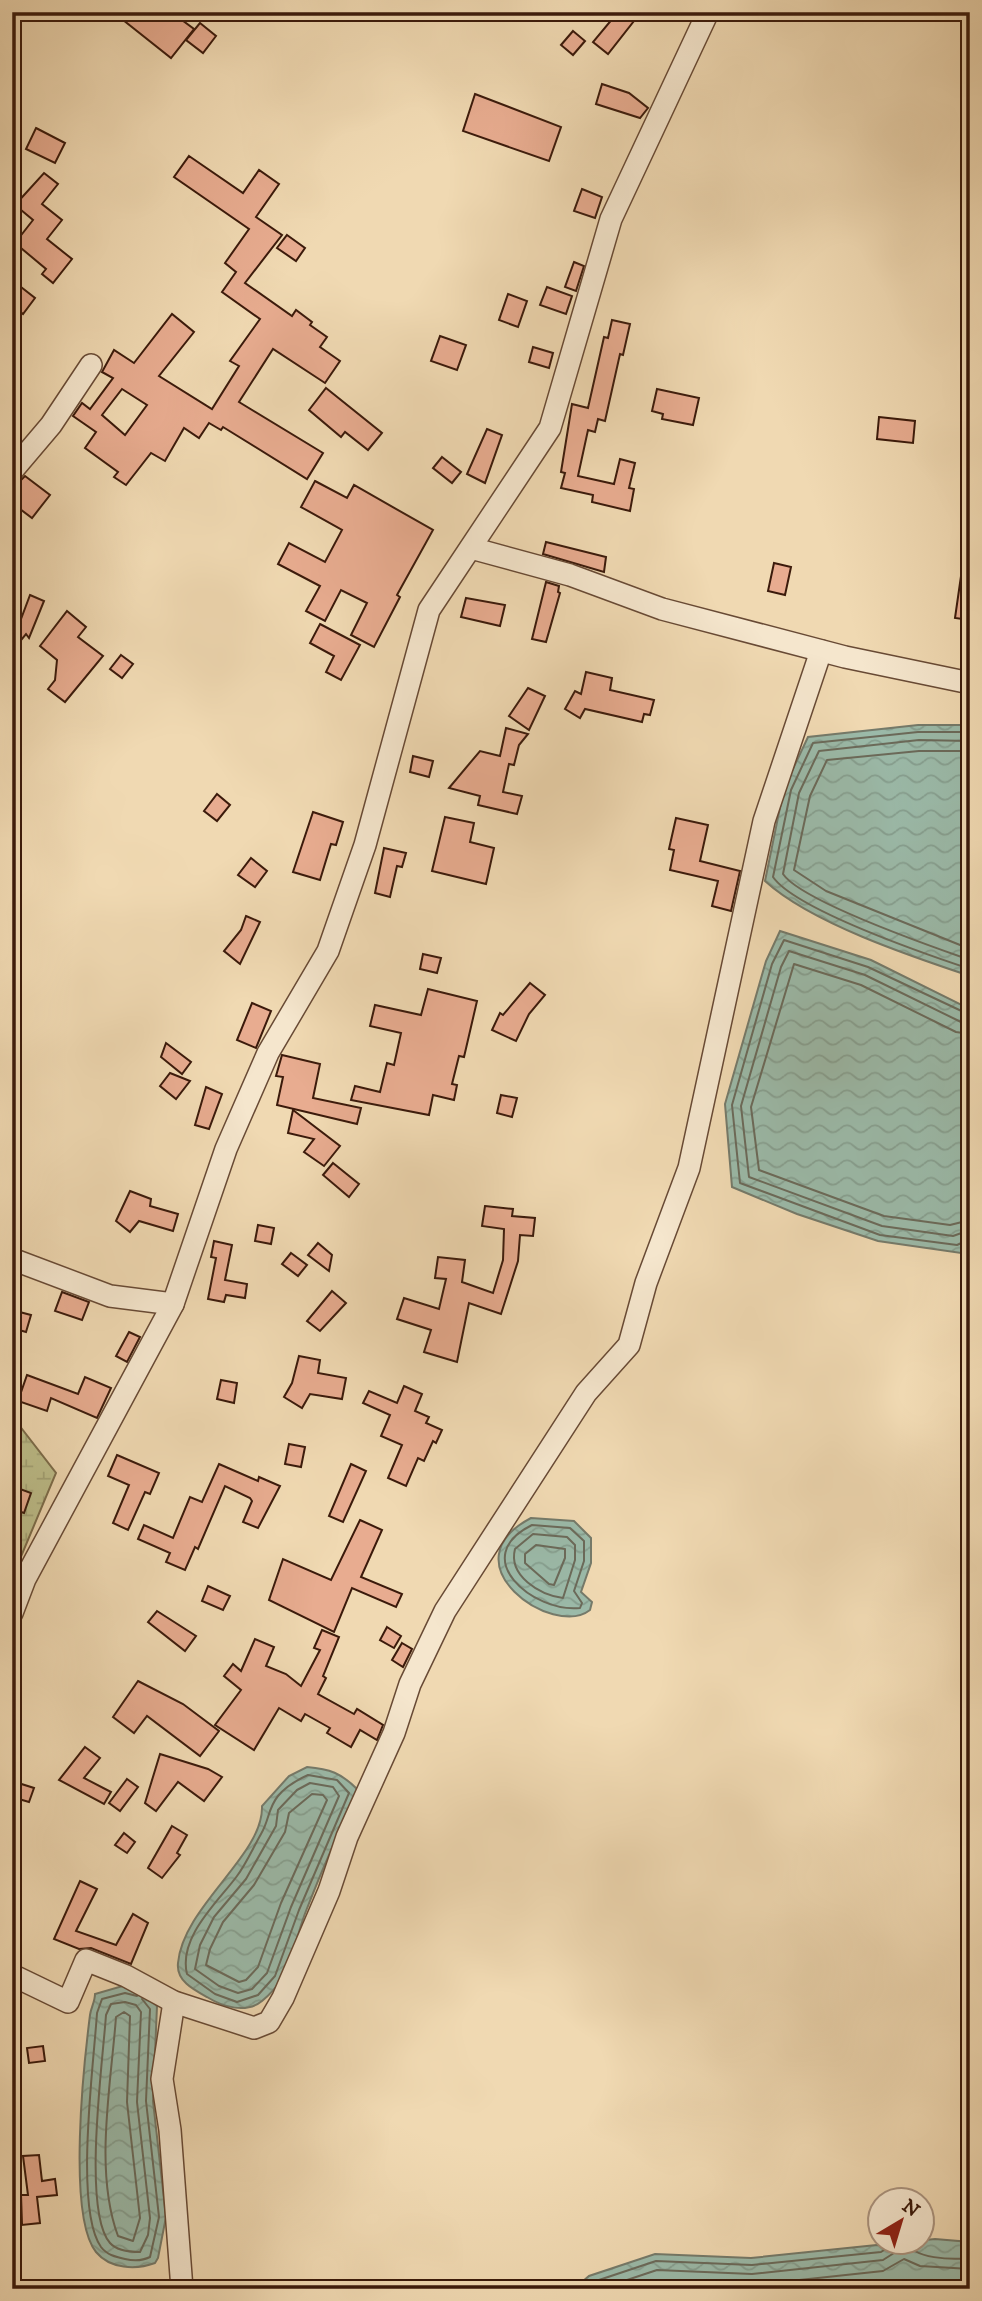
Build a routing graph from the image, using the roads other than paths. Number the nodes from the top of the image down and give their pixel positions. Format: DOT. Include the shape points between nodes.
graph roads {
  1 [pos="708,12"];
  2 [pos="91,365"];
  3 [pos="12,471"];
  4 [pos="471,548"];
  5 [pos="821,651"];
  6 [pos="970,683"];
  7 [pos="12,1259"];
  8 [pos="173,1304"];
  9 [pos="12,1613"];
  10 [pos="12,1975"];
  11 [pos="174,2002"];
  12 [pos="182,2289"];
  1 -- 4 [label="street" via="611,219 550,428"];
  2 -- 3 [label="street" via="51,425"];
  4 -- 5 [label="street" via="570,575 663,609"];
  4 -- 8 [label="street" via="429,610 365,845 328,951 268,1054 226,1149"];
  5 -- 6 [label="street"];
  5 -- 11 [label="street" via="764,821 689,1168 646,1283 629,1345 586,1393 445,1611 269,2022 254,2028"];
  7 -- 8 [label="street" via="110,1296"];
  8 -- 9 [label="street" via="25,1579"];
  10 -- 11 [label="street" via="68,2002 86,1960"];
  11 -- 12 [label="street" via="162,2079"];
}
